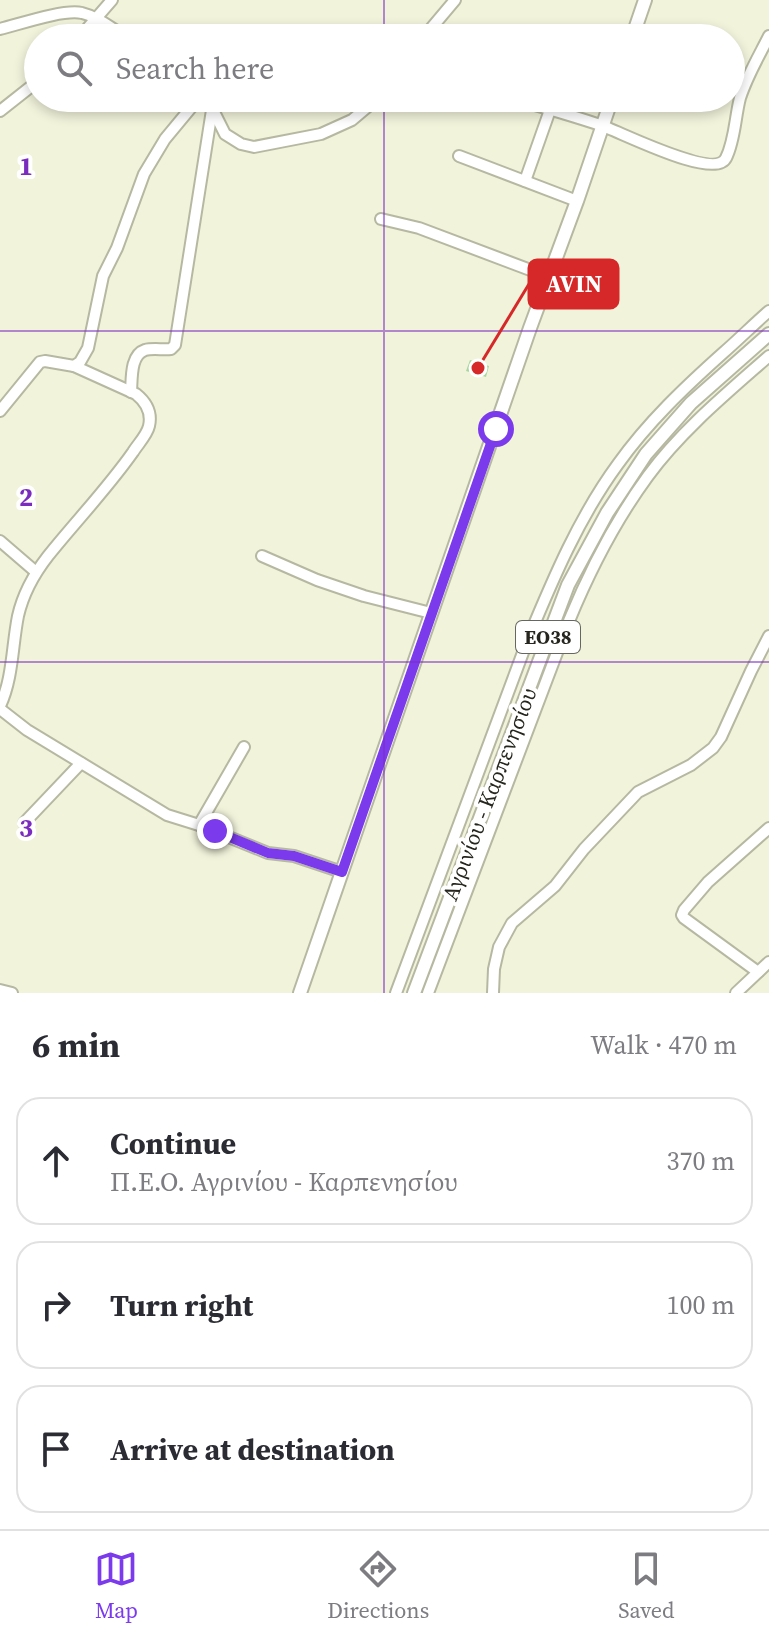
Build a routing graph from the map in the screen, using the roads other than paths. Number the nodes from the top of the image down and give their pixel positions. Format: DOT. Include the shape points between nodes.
graph roads {
  1 [pos="112,0"];
  2 [pos="455,0"];
  3 [pos="645,0"];
  4 [pos="97,19"];
  5 [pos="92,24"];
  6 [pos="105,24"];
  7 [pos="435,24"];
  8 [pos="637,24"];
  9 [pos="0,29"];
  10 [pos="769,36"];
  11 [pos="745,88"];
  12 [pos="24,92"];
  13 [pos="0,111"];
  14 [pos="187,112"];
  15 [pos="212,112"];
  16 [pos="213,112"];
  17 [pos="362,112"];
  18 [pos="549,112"];
  19 [pos="556,112"];
  20 [pos="607,112"];
  21 [pos="738,112"];
  22 [pos="602,126"];
  23 [pos="459,156"];
  24 [pos="525,181"];
  25 [pos="577,201"];
  26 [pos="381,219"];
  27 [pos="549,277"];
  28 [pos="769,311"];
  29 [pos="769,334"];
  30 [pos="769,356"];
  31 [pos="74,366"];
  32 [pos="131,392"];
  33 [pos="0,411"];
  34 [pos="0,541"];
  35 [pos="262,556"];
  36 [pos="36,572"];
  37 [pos="431,613"];
  38 [pos="769,636"];
  39 [pos="0,708"];
  40 [pos="244,747"];
  41 [pos="81,763"];
  42 [pos="24,823"];
  43 [pos="199,825"];
  44 [pos="769,828"];
  45 [pos="342,872"];
  46 [pos="769,962"];
  47 [pos="758,972"];
  48 [pos="0,990"];
  49 [pos="12,993"];
  50 [pos="300,993"];
  51 [pos="396,993"];
  52 [pos="414,993"];
  53 [pos="428,993"];
  54 [pos="493,993"];
  55 [pos="736,993"];
  1 -- 4 [label="street"];
  2 -- 7 [label="street"];
  3 -- 8 [label="main road"];
  4 -- 5 [label="street"];
  4 -- 6 [label="street"];
  4 -- 9 [label="street" via="71,12"];
  10 -- 11 [label="street"];
  12 -- 13 [label="street"];
  14 -- 31 [label="street" via="144,174 103,276 88,348"];
  15 -- 32 [label="street" via="175,345 141,353 133,364"];
  16 -- 17 [label="street" via="228,136 261,147 321,134"];
  18 -- 24 [label="street"];
  19 -- 22 [label="street"];
  20 -- 22 [label="main road"];
  21 -- 22 [label="street" via="724,162 715,164 657,149"];
  22 -- 25 [label="main road"];
  23 -- 24 [label="street"];
  24 -- 25 [label="street"];
  25 -- 27 [label="main road"];
  26 -- 27 [label="street"];
  27 -- 37 [label="main road"];
  28 -- 51 [label="street" via="648,426 590,507 528,639"];
  29 -- 52 [label="main road, Αγρινίου - Καρπενησίου / ΕΟ38" via="691,403 646,454 568,585"];
  30 -- 53 [label="street" via="669,450 601,550"];
  31 -- 32 [label="street"];
  31 -- 33 [label="street" via="40,362"];
  32 -- 36 [label="street" via="143,399 148,430"];
  34 -- 36 [label="street"];
  35 -- 37 [label="street" via="364,596"];
  36 -- 39 [label="street" via="18,615"];
  37 -- 45 [label="main road"];
  38 -- 54 [label="street" via="713,748 638,792 555,886 512,923 499,947"];
  39 -- 41 [label="street"];
  40 -- 43 [label="street"];
  41 -- 42 [label="street"];
  41 -- 43 [label="street" via="167,815"];
  43 -- 45 [label="street" via="268,853"];
  44 -- 47 [label="street" via="708,882 682,915"];
  45 -- 50 [label="main road"];
  46 -- 47 [label="street"];
  47 -- 55 [label="street"];
  48 -- 49 [label="street"];
}
